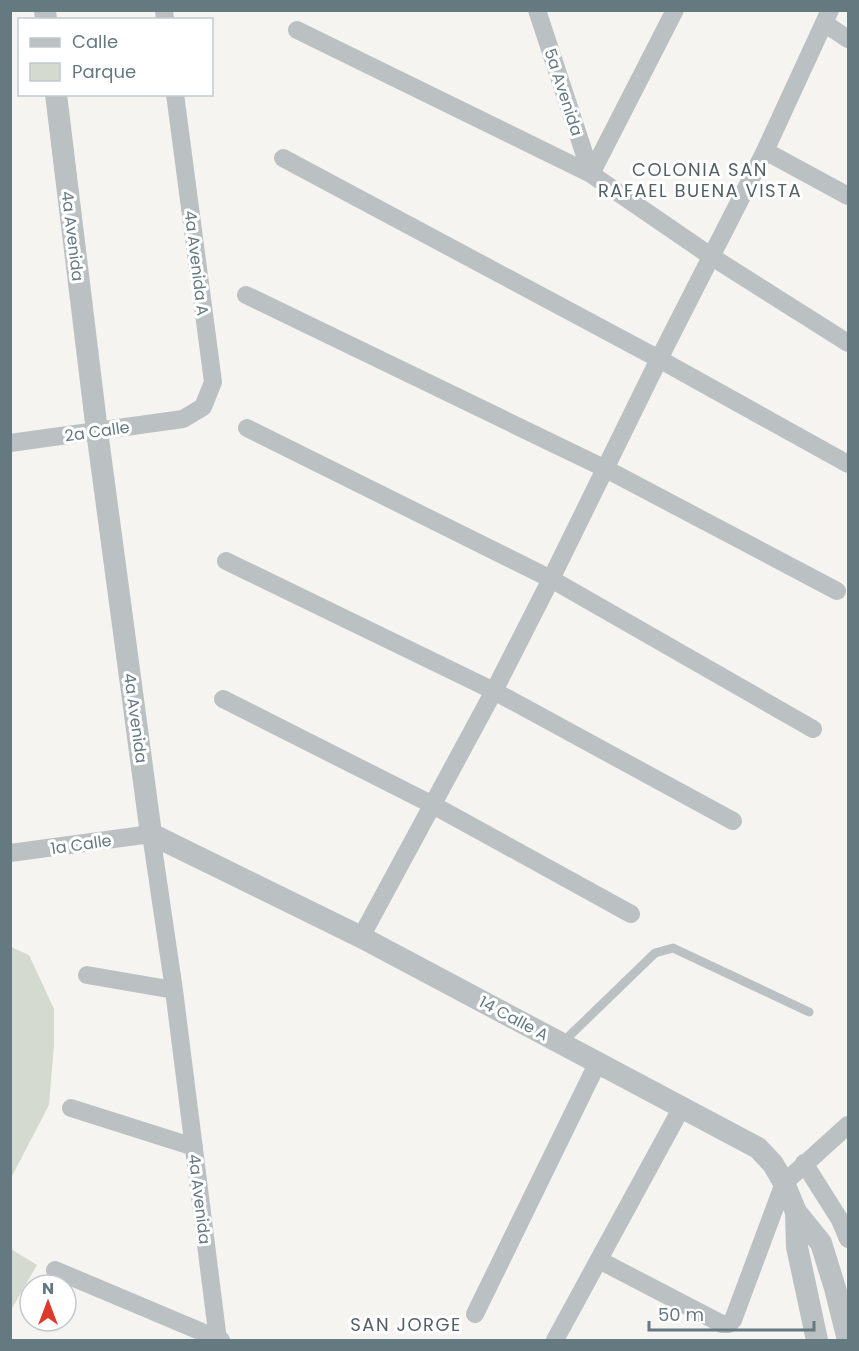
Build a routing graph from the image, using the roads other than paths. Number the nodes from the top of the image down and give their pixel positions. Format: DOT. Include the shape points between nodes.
graph roads {
  1 [pos="537,10"];
  2 [pos="675,10"];
  3 [pos="827,17"];
  4 [pos="297,30"];
  5 [pos="849,39"];
  6 [pos="56,96"];
  7 [pos="175,96"];
  8 [pos="765,151"];
  9 [pos="283,158"];
  10 [pos="591,174"];
  11 [pos="849,196"];
  12 [pos="712,257"];
  13 [pos="246,296"];
  14 [pos="849,343"];
  15 [pos="659,359"];
  16 [pos="183,419"];
  17 [pos="247,428"];
  18 [pos="98,431"];
  19 [pos="10,443"];
  20 [pos="849,464"];
  21 [pos="606,469"];
  22 [pos="226,561"];
  23 [pos="551,579"];
  24 [pos="837,591"];
  25 [pos="494,691"];
  26 [pos="223,699"];
  27 [pos="813,729"];
  28 [pos="433,805"];
  29 [pos="733,821"];
  30 [pos="151,834"];
  31 [pos="10,853"];
  32 [pos="631,914"];
  33 [pos="361,937"];
  34 [pos="87,975"];
  35 [pos="174,990"];
  36 [pos="809,1012"];
  37 [pos="562,1043"];
  38 [pos="598,1062"];
  39 [pos="682,1107"];
  40 [pos="71,1108"];
  41 [pos="849,1125"];
  42 [pos="194,1147"];
  43 [pos="804,1163"];
  44 [pos="784,1182"];
  45 [pos="796,1212"];
  46 [pos="849,1239"];
  47 [pos="599,1260"];
  48 [pos="55,1270"];
  49 [pos="475,1314"];
  50 [pos="219,1340"];
  51 [pos="555,1341"];
  52 [pos="817,1341"];
  53 [pos="848,1341"];
  1 -- 10 [label="street, 5a Avenida"];
  2 -- 10 [label="street"];
  3 -- 5 [label="street"];
  3 -- 8 [label="street"];
  4 -- 10 [label="street"];
  6 -- 18 [label="street, 4a Avenida"];
  7 -- 16 [label="street, 4a Avenida A" via="213,382 203,407"];
  8 -- 11 [label="street"];
  8 -- 12 [label="street"];
  9 -- 15 [label="street"];
  10 -- 12 [label="street"];
  12 -- 14 [label="street"];
  12 -- 15 [label="street"];
  13 -- 21 [label="street"];
  15 -- 20 [label="street"];
  15 -- 21 [label="street"];
  16 -- 18 [label="street, 2a Calle"];
  17 -- 23 [label="street"];
  18 -- 19 [label="street, 2a Calle"];
  18 -- 30 [label="street, 4a Avenida"];
  21 -- 23 [label="street"];
  21 -- 24 [label="street"];
  22 -- 25 [label="street"];
  23 -- 25 [label="street"];
  23 -- 27 [label="street"];
  25 -- 28 [label="street"];
  25 -- 29 [label="street"];
  26 -- 28 [label="street"];
  28 -- 32 [label="street"];
  28 -- 33 [label="street"];
  30 -- 31 [label="street, 1a Calle"];
  30 -- 33 [label="street, 14 Calle A"];
  30 -- 35 [label="street, 4a Avenida"];
  33 -- 37 [label="street, 14 Calle A"];
  34 -- 35 [label="street"];
  35 -- 42 [label="street, 4a Avenida"];
  36 -- 37 [label="lane" via="673,948 655,953"];
  37 -- 38 [label="street, 14 Calle A"];
  38 -- 39 [label="street, 14 Calle A"];
  38 -- 49 [label="street"];
  39 -- 44 [label="street, 14 Calle A" via="758,1148"];
  39 -- 47 [label="street"];
  40 -- 42 [label="street"];
  41 -- 43 [label="street"];
  42 -- 50 [label="street, 4a Avenida"];
  43 -- 44 [label="street"];
  43 -- 46 [label="street"];
  44 -- 45 [label="street, 14 Calle A"];
  44 -- 47 [label="street" via="729,1324 722,1324"];
  45 -- 52 [label="street" via="796,1247"];
  45 -- 53 [label="street" via="821,1243"];
  47 -- 51 [label="street"];
  48 -- 50 [label="street"];
}
